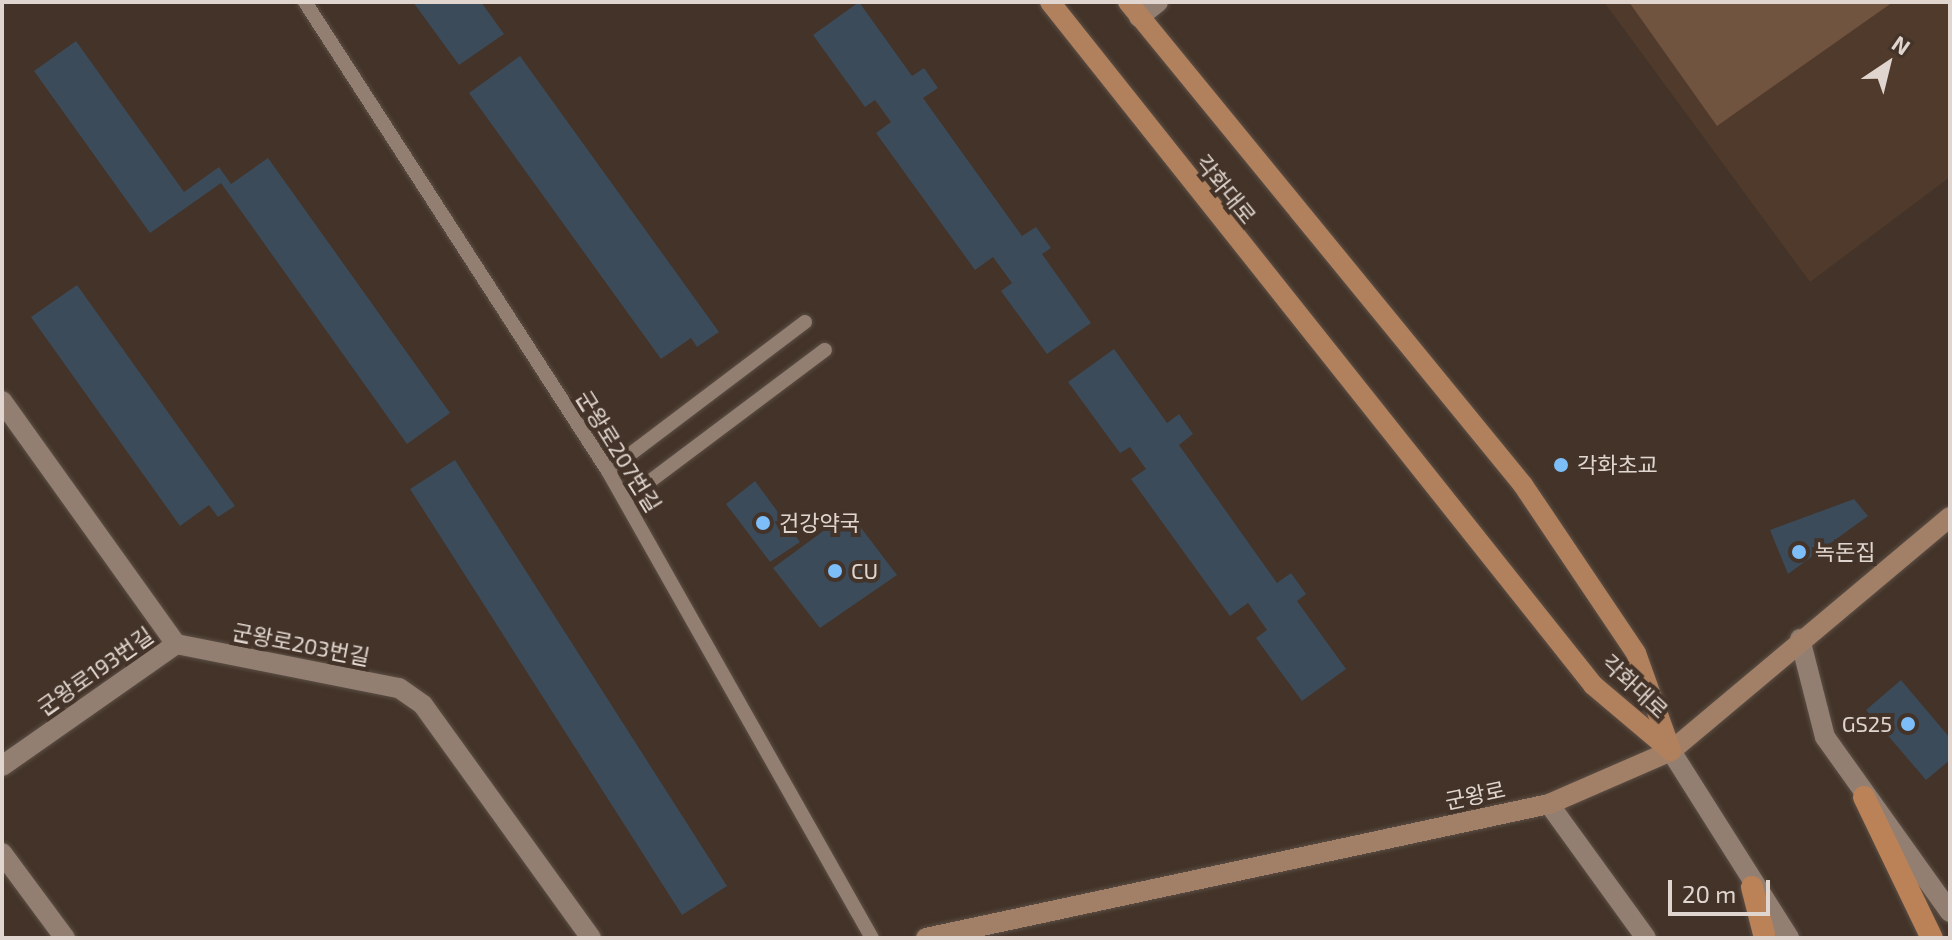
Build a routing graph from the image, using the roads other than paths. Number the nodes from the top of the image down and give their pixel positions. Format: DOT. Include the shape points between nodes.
graph roads {
  1 [pos="305,2"];
  2 [pos="1050,2"];
  3 [pos="1158,2"];
  4 [pos="1134,10"];
  5 [pos="805,322"];
  6 [pos="825,350"];
  7 [pos="2,401"];
  8 [pos="608,471"];
  9 [pos="625,500"];
  10 [pos="1950,517"];
  11 [pos="1800,639"];
  12 [pos="176,644"];
  13 [pos="1671,751"];
  14 [pos="2,766"];
  15 [pos="1864,797"];
  16 [pos="1549,804"];
  17 [pos="2,853"];
  18 [pos="1752,887"];
  19 [pos="1950,912"];
  20 [pos="65,938"];
  21 [pos="591,938"];
  22 [pos="872,938"];
  23 [pos="926,938"];
  24 [pos="1646,938"];
  25 [pos="1765,938"];
  26 [pos="1789,938"];
  27 [pos="1932,938"];
  1 -- 8 [label="lane, 군왕로207번길"];
  2 -- 13 [label="main road, 각화대로" via="1593,685"];
  3 -- 4 [label="street"];
  4 -- 13 [label="main road, 각화대로" via="1523,485 1636,653"];
  5 -- 8 [label="lane"];
  6 -- 9 [label="lane"];
  7 -- 12 [label="street"];
  8 -- 9 [label="lane, 군왕로207번길"];
  9 -- 22 [label="lane, 군왕로207번길"];
  10 -- 11 [label="main road, 군왕로"];
  11 -- 13 [label="main road, 군왕로"];
  11 -- 15 [label="street" via="1825,737"];
  12 -- 14 [label="street, 군왕로193번길"];
  12 -- 21 [label="street, 군왕로203번길" via="399,688 423,705"];
  13 -- 16 [label="main road, 군왕로"];
  13 -- 18 [label="street"];
  15 -- 19 [label="street"];
  15 -- 27 [label="highway"];
  16 -- 23 [label="main road, 군왕로"];
  16 -- 24 [label="street"];
  17 -- 20 [label="street"];
  18 -- 25 [label="highway"];
  18 -- 26 [label="street"];
}
